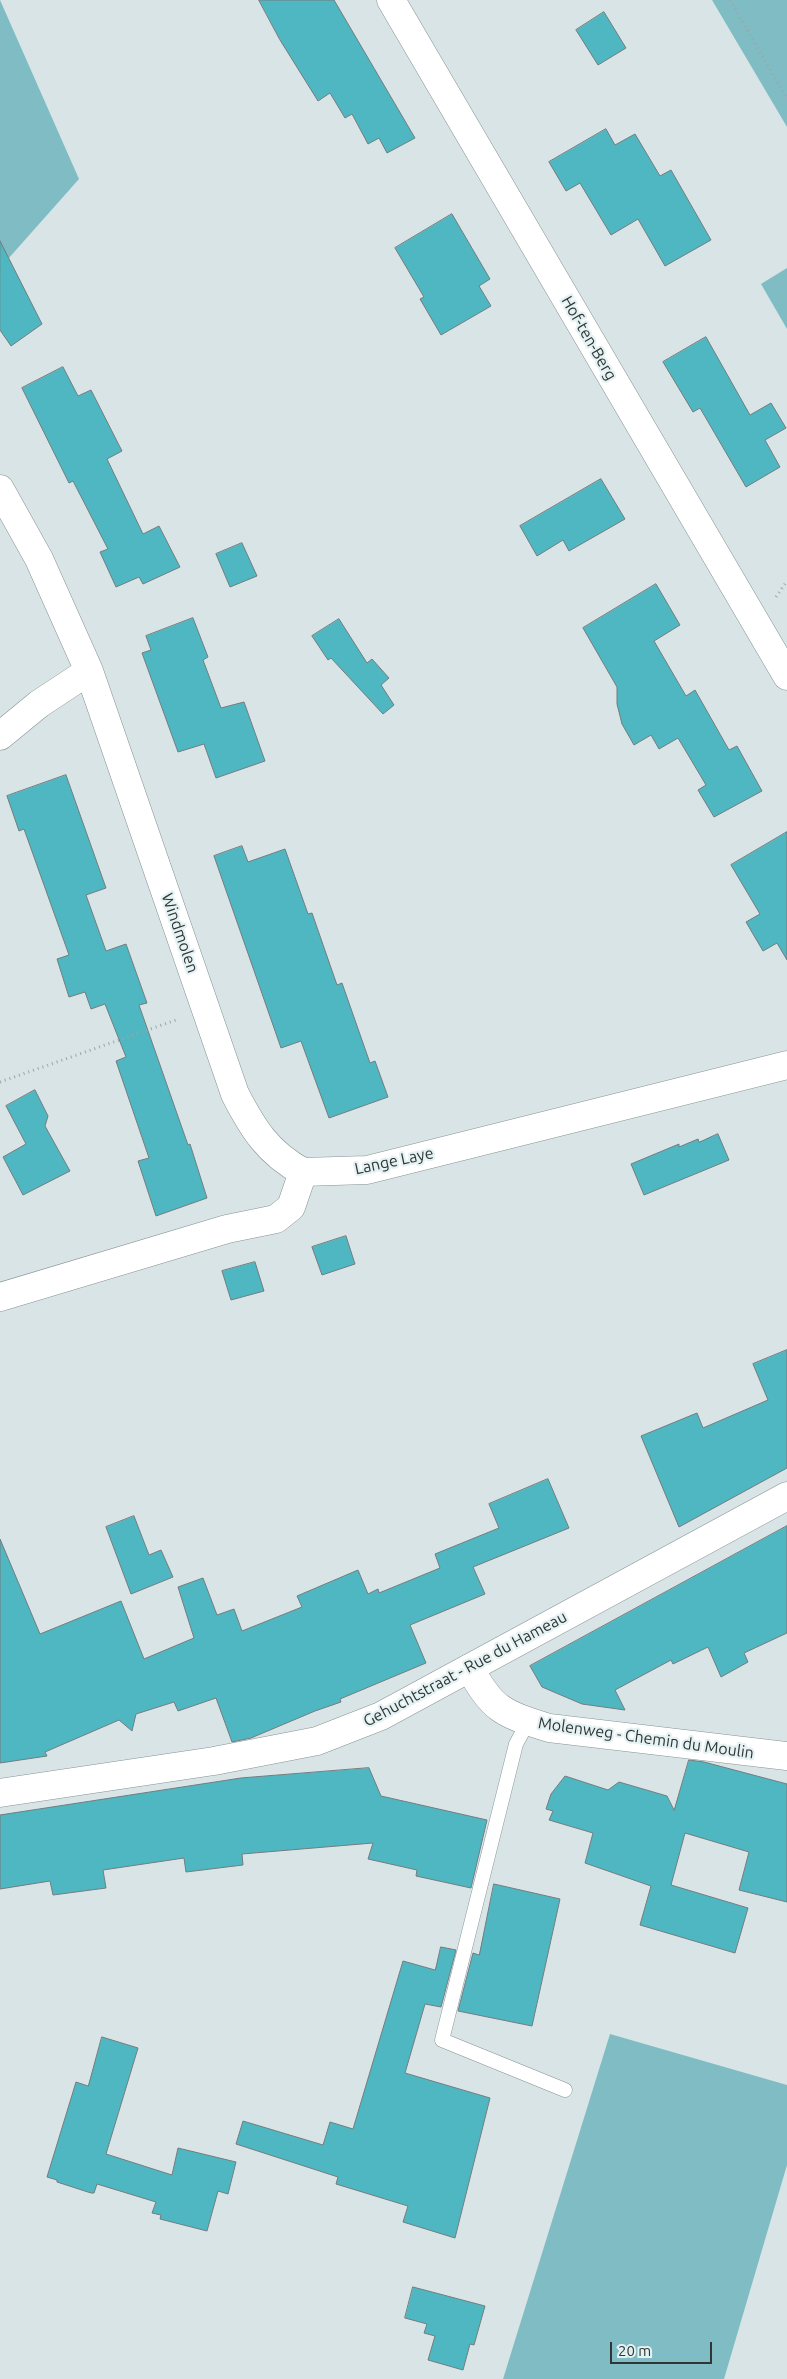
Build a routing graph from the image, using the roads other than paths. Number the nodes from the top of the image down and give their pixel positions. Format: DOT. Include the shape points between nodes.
graph roads {
  1 [pos="391,0"];
  2 [pos="0,489"];
  3 [pos="89,671"];
  4 [pos="787,676"];
  5 [pos="0,736"];
  6 [pos="787,1065"];
  7 [pos="303,1172"];
  8 [pos="0,1297"];
  9 [pos="787,1496"];
  10 [pos="470,1668"];
  11 [pos="528,1722"];
  12 [pos="787,1756"];
  13 [pos="0,1793"];
  14 [pos="565,2090"];
  1 -- 4 [label="street, Hof-ten-Berg"];
  2 -- 3 [label="street, Windmolen" via="39,559"];
  3 -- 5 [label="street" via="39,704"];
  3 -- 7 [label="street, Windmolen" via="235,1094 253,1129 286,1163"];
  6 -- 7 [label="street, Lange Laye" via="367,1170"];
  7 -- 8 [label="street" via="291,1207 276,1219 227,1229"];
  9 -- 10 [label="street, Gehuchtstraat - Rue du Hameau"];
  10 -- 11 [label="street, Molenweg - Chemin du Moulin" via="490,1702"];
  10 -- 13 [label="street, Gehuchtstraat - Rue du Hameau" via="381,1716 316,1741 214,1761"];
  11 -- 12 [label="street, Molenweg - Chemin du Moulin" via="549,1728"];
  11 -- 14 [label="lane" via="516,1744 442,2040"];
}
